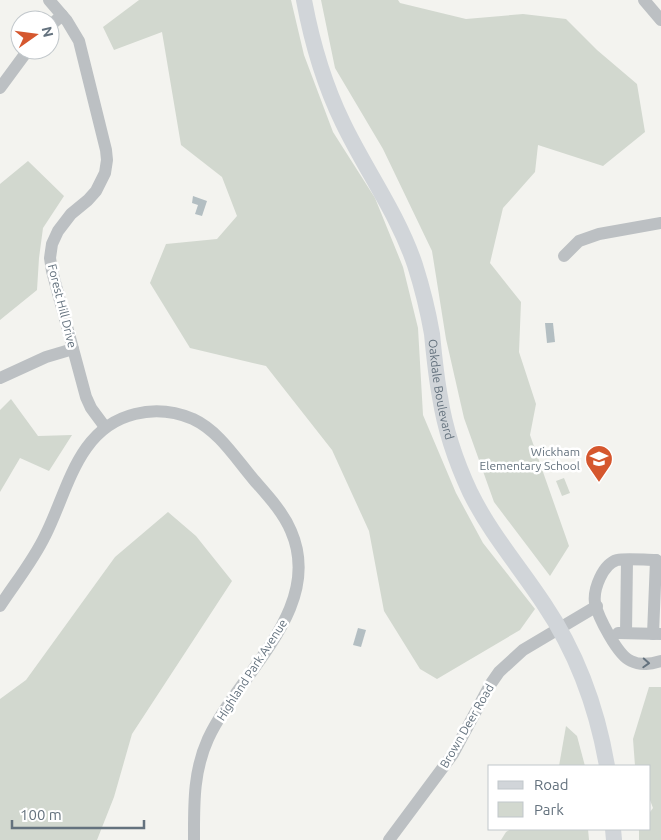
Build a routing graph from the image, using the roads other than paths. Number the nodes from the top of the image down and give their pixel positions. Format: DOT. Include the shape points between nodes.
graph roads {
  1 [pos="49,0"];
  2 [pos="304,0"];
  3 [pos="644,0"];
  4 [pos="62,15"];
  5 [pos="661,20"];
  6 [pos="21,60"];
  7 [pos="0,88"];
  8 [pos="661,223"];
  9 [pos="564,256"];
  10 [pos="73,349"];
  11 [pos="0,378"];
  12 [pos="105,427"];
  13 [pos="627,560"];
  14 [pos="658,562"];
  15 [pos="0,606"];
  16 [pos="597,606"];
  17 [pos="559,628"];
  18 [pos="608,632"];
  19 [pos="626,633"];
  20 [pos="657,634"];
  21 [pos="661,661"];
  22 [pos="607,765"];
  23 [pos="194,840"];
  24 [pos="389,840"];
  1 -- 4 [label="street, Forest Hill Drive"];
  2 -- 17 [label="main road, Oakdale Boulevard" via="314,49 329,92 394,216 414,263 429,319 444,416 461,470 486,522"];
  3 -- 5 [label="street"];
  4 -- 10 [label="street, Forest Hill Drive" via="79,41 106,150 101,182 88,200 65,220 52,244 52,272"];
  6 -- 7 [label="street"];
  8 -- 9 [label="street" via="579,241"];
  10 -- 11 [label="street" via="46,357"];
  10 -- 12 [label="street, Forest Hill Drive" via="86,397"];
  12 -- 15 [label="street, Highland Park Avenue" via="78,458 45,536"];
  12 -- 23 [label="street, Highland Park Avenue" via="128,415 157,411 197,421 218,437 278,508 296,545 299,569 292,607 220,719 203,752 194,787"];
  13 -- 14 [label="street"];
  13 -- 16 [label="street" via="617,560 606,566 599,581"];
  13 -- 19 [label="street"];
  14 -- 20 [label="street"];
  16 -- 17 [label="street, Brown Deer Road"];
  16 -- 18 [label="street"];
  17 -- 22 [label="main road, Oakdale Boulevard" via="588,692"];
  17 -- 24 [label="street, Brown Deer Road" via="523,650 499,672 453,754"];
  18 -- 19 [label="street"];
  18 -- 21 [label="street, one-way" via="615,646 630,661 650,665"];
  19 -- 20 [label="street"];
}
